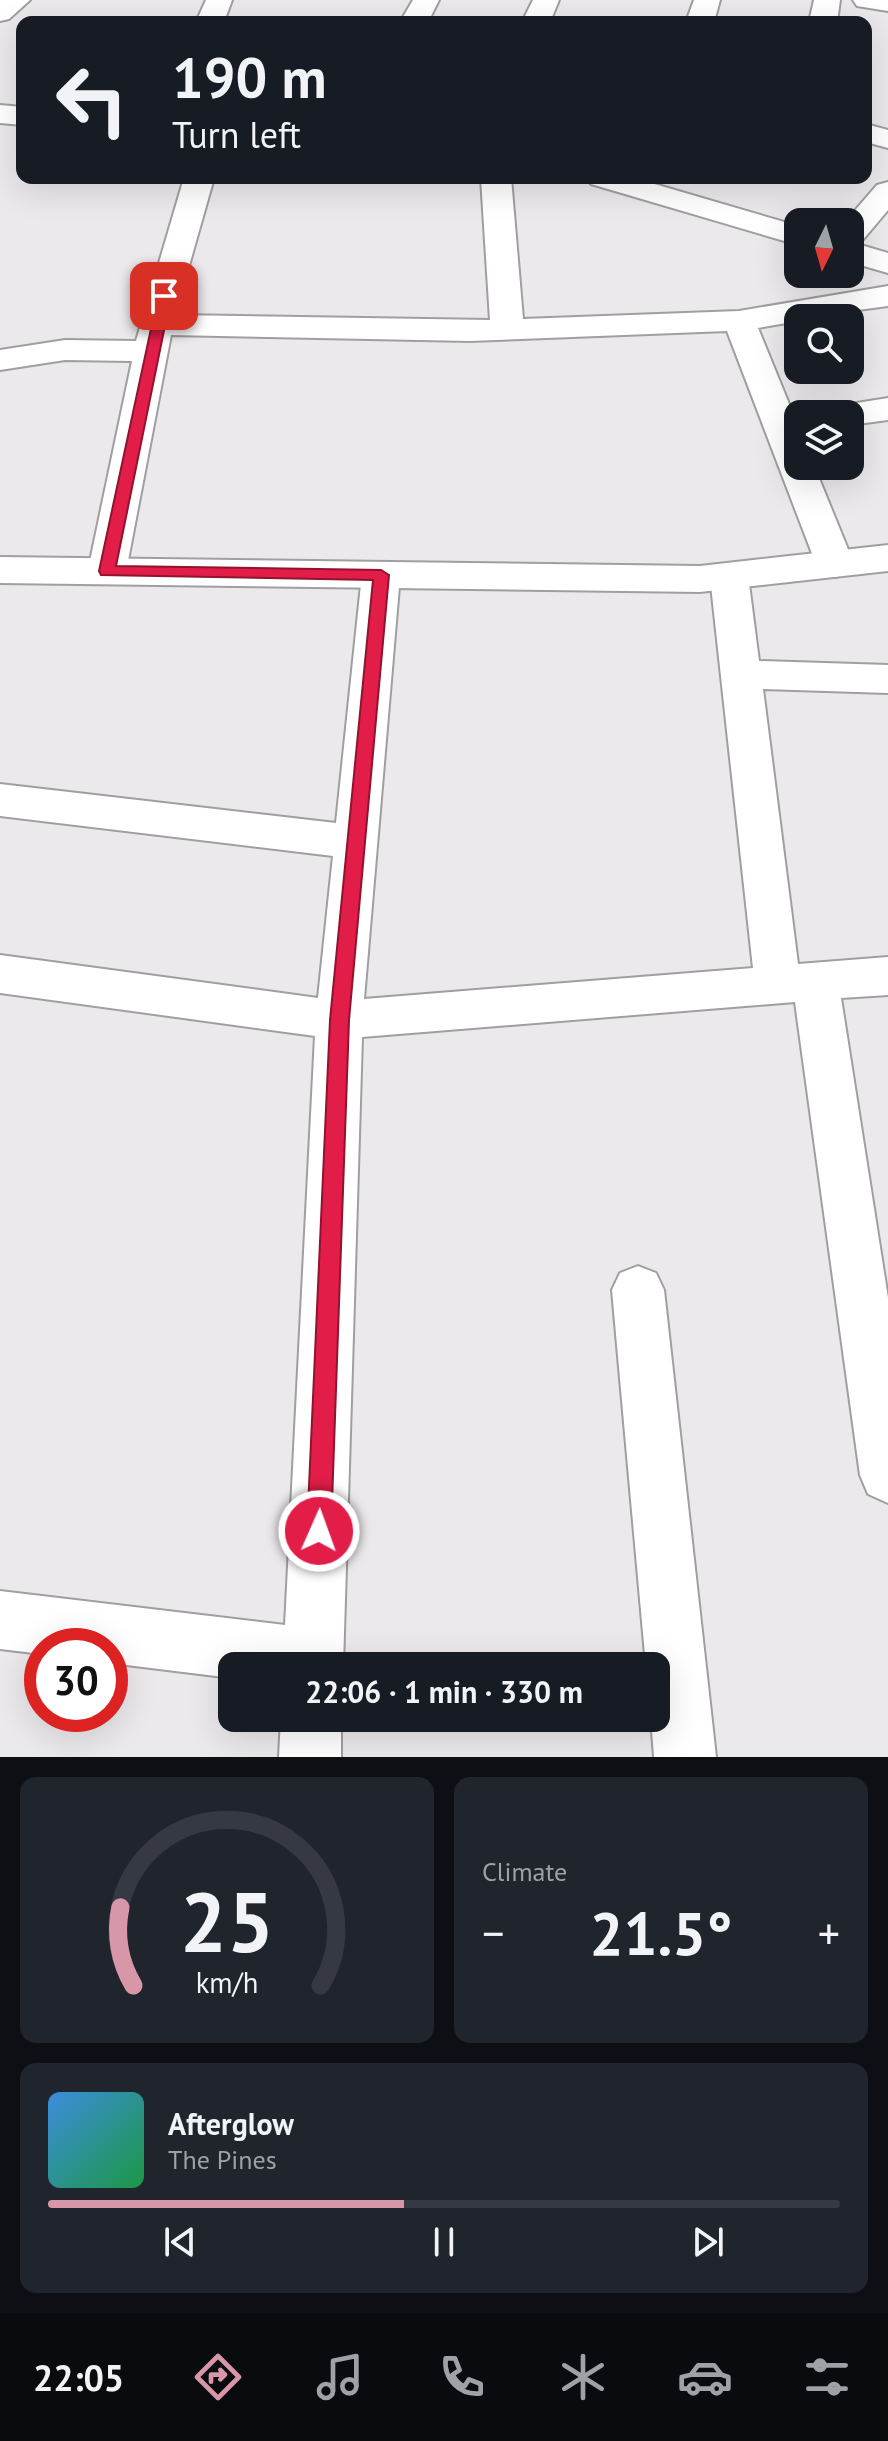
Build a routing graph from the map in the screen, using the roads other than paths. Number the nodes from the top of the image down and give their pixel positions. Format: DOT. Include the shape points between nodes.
graph roads {
  1 [pos="17,0"];
  2 [pos="866,0"];
  3 [pos="888,3"];
  4 [pos="0,13"];
  5 [pos="197,184"];
  6 [pos="496,184"];
  7 [pos="622,184"];
  8 [pos="888,191"];
  9 [pos="864,219"];
  10 [pos="784,232"];
  11 [pos="864,256"];
  12 [pos="888,263"];
  13 [pos="888,296"];
  14 [pos="837,304"];
  15 [pos="784,313"];
  16 [pos="739,321"];
  17 [pos="507,330"];
  18 [pos="153,338"];
  19 [pos="0,360"];
  20 [pos="888,409"];
  21 [pos="864,412"];
  22 [pos="784,413"];
  23 [pos="808,480"];
  24 [pos="888,558"];
  25 [pos="835,564"];
  26 [pos="0,570"];
  27 [pos="107,571"];
  28 [pos="381,575"];
  29 [pos="729,576"];
  30 [pos="741,674"];
  31 [pos="888,679"];
  32 [pos="0,800"];
  33 [pos="356,842"];
  34 [pos="0,974"];
  35 [pos="888,976"];
  36 [pos="796,983"];
  37 [pos="339,1020"];
  38 [pos="638,1290"];
  39 [pos="888,1475"];
  40 [pos="0,1620"];
  41 [pos="239,1652"];
  42 [pos="314,1652"];
  43 [pos="311,1732"];
  44 [pos="310,1757"];
  45 [pos="685,1757"];
  1 -- 4 [label="street"];
  2 -- 3 [label="street"];
  5 -- 18 [label="street"];
  6 -- 17 [label="street"];
  7 -- 10 [label="street"];
  8 -- 9 [label="street"];
  11 -- 12 [label="street"];
  13 -- 14 [label="street"];
  15 -- 16 [label="street"];
  16 -- 17 [label="street"];
  16 -- 22 [label="street"];
  17 -- 18 [label="street"];
  18 -- 19 [label="street"];
  18 -- 27 [label="street"];
  20 -- 21 [label="street"];
  23 -- 25 [label="street"];
  24 -- 25 [label="street"];
  25 -- 29 [label="street"];
  26 -- 27 [label="street"];
  27 -- 28 [label="street"];
  28 -- 29 [label="street"];
  28 -- 33 [label="street"];
  29 -- 30 [label="street"];
  30 -- 31 [label="street"];
  30 -- 36 [label="street"];
  32 -- 33 [label="street"];
  33 -- 37 [label="street"];
  34 -- 37 [label="street"];
  35 -- 36 [label="street"];
  36 -- 37 [label="street"];
  36 -- 39 [label="street"];
  37 -- 42 [label="street"];
  38 -- 45 [label="street"];
  40 -- 41 [label="street"];
  43 -- 44 [label="street"];
}
